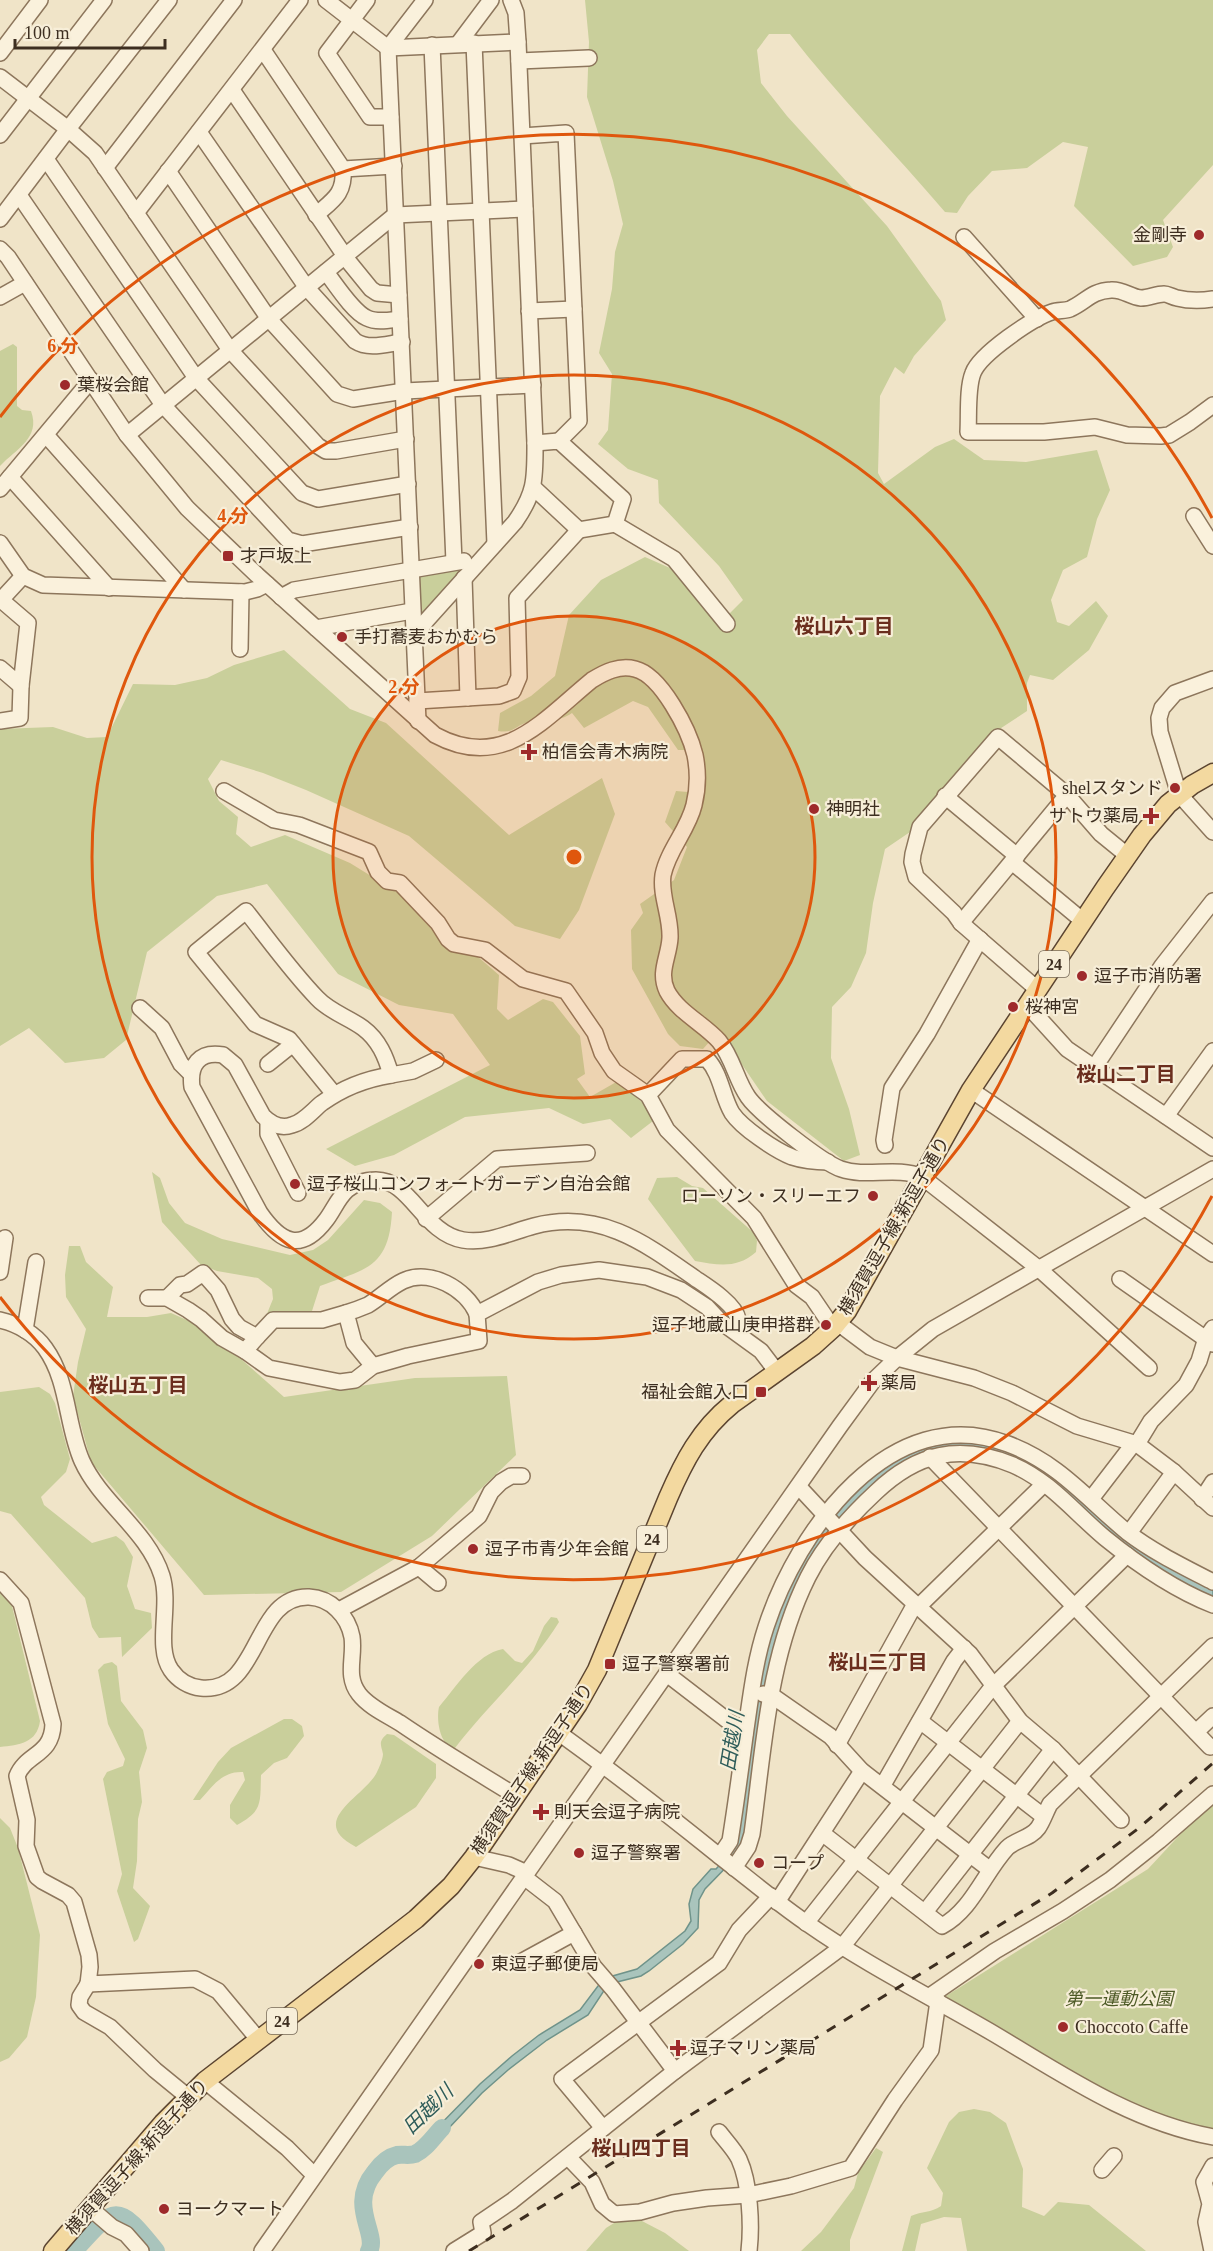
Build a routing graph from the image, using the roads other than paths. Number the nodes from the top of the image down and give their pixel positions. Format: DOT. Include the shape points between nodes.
graph roads {
  1 [pos="40,0"];
  2 [pos="104,0"];
  3 [pos="169,0"];
  4 [pos="234,0"];
  5 [pos="300,0"];
  6 [pos="326,0"];
  7 [pos="367,0"];
  8 [pos="425,0"];
  9 [pos="491,0"];
  10 [pos="517,1"];
  11 [pos="351,20"];
  12 [pos="518,42"];
  13 [pos="474,43"];
  14 [pos="458,44"];
  15 [pos="432,45"];
  16 [pos="388,48"];
  17 [pos="262,50"];
  18 [pos="0,53"];
  19 [pos="589,58"];
  20 [pos="519,60"];
  21 [pos="0,77"];
  22 [pos="232,90"];
  23 [pos="28,98"];
  24 [pos="391,117"];
  25 [pos="68,129"];
  26 [pos="199,132"];
  27 [pos="0,135"];
  28 [pos="522,136"];
  29 [pos="46,159"];
  30 [pos="394,166"];
  31 [pos="105,168"];
  32 [pos="343,169"];
  33 [pos="168,171"];
  34 [pos="19,195"];
  35 [pos="525,209"];
  36 [pos="481,211"];
  37 [pos="136,213"];
  38 [pos="439,213"];
  39 [pos="2,214"];
  40 [pos="395,215"];
  41 [pos="316,216"];
  42 [pos="964,237"];
  43 [pos="0,249"];
  44 [pos="345,257"];
  45 [pos="326,272"];
  46 [pos="25,283"];
  47 [pos="307,288"];
  48 [pos="399,295"];
  49 [pos="0,297"];
  50 [pos="1213,299"];
  51 [pos="574,309"];
  52 [pos="529,311"];
  53 [pos="269,319"];
  54 [pos="400,319"];
  55 [pos="1037,319"];
  56 [pos="402,342"];
  57 [pos="230,350"];
  58 [pos="196,378"];
  59 [pos="91,380"];
  60 [pos="532,385"];
  61 [pos="488,387"];
  62 [pos="446,389"];
  63 [pos="404,391"];
  64 [pos="163,405"];
  65 [pos="1213,405"];
  66 [pos="46,435"];
  67 [pos="127,435"];
  68 [pos="406,439"];
  69 [pos="559,441"];
  70 [pos="535,443"];
  71 [pos="10,477"];
  72 [pos="408,484"];
  73 [pos="534,488"];
  74 [pos="0,489"];
  75 [pos="1194,516"];
  76 [pos="615,524"];
  77 [pos="410,527"];
  78 [pos="579,530"];
  79 [pos="0,543"];
  80 [pos="495,544"];
  81 [pos="1213,546"];
  82 [pos="482,558"];
  83 [pos="454,562"];
  84 [pos="411,570"];
  85 [pos="23,576"];
  86 [pos="464,578"];
  87 [pos="267,584"];
  88 [pos="109,588"];
  89 [pos="184,591"];
  90 [pos="242,592"];
  91 [pos="281,597"];
  92 [pos="0,600"];
  93 [pos="412,611"];
  94 [pos="727,624"];
  95 [pos="316,628"];
  96 [pos="415,636"];
  97 [pos="240,649"];
  98 [pos="0,668"];
  99 [pos="1213,679"];
  100 [pos="21,686"];
  101 [pos="468,698"];
  102 [pos="417,700"];
  103 [pos="0,721"];
  104 [pos="418,722"];
  105 [pos="1213,773"];
  106 [pos="224,791"];
  107 [pos="1179,794"];
  108 [pos="1067,795"];
  109 [pos="945,796"];
  110 [pos="1213,832"];
  111 [pos="1128,856"];
  112 [pos="1014,859"];
  113 [pos="1213,901"];
  114 [pos="1083,921"];
  115 [pos="961,923"];
  116 [pos="980,939"];
  117 [pos="1037,988"];
  118 [pos="1026,1005"];
  119 [pos="140,1008"];
  120 [pos="293,1044"];
  121 [pos="1213,1051"];
  122 [pos="436,1060"];
  123 [pos="268,1064"];
  124 [pos="1094,1068"];
  125 [pos="190,1073"];
  126 [pos="392,1075"];
  127 [pos="971,1090"];
  128 [pos="334,1094"];
  129 [pos="648,1095"];
  130 [pos="1166,1116"];
  131 [pos="268,1121"];
  132 [pos="885,1145"];
  133 [pos="1213,1149"];
  134 [pos="587,1153"];
  135 [pos="828,1162"];
  136 [pos="1213,1169"];
  137 [pos="921,1177"];
  138 [pos="298,1193"];
  139 [pos="1145,1208"];
  140 [pos="426,1219"];
  141 [pos="5,1238"];
  142 [pos="1213,1254"];
  143 [pos="36,1262"];
  144 [pos="1038,1268"];
  145 [pos="0,1272"];
  146 [pos="1120,1279"];
  147 [pos="148,1298"];
  148 [pos="167,1298"];
  149 [pos="346,1313"];
  150 [pos="477,1314"];
  151 [pos="0,1320"];
  152 [pos="835,1326"];
  153 [pos="25,1330"];
  154 [pos="738,1333"];
  155 [pos="257,1337"];
  156 [pos="1211,1337"];
  157 [pos="245,1351"];
  158 [pos="897,1358"];
  159 [pos="373,1366"];
  160 [pos="1149,1368"];
  161 [pos="777,1372"];
  162 [pos="1135,1443"];
  163 [pos="930,1457"];
  164 [pos="1174,1472"];
  165 [pos="522,1476"];
  166 [pos="1213,1482"];
  167 [pos="1044,1484"];
  168 [pos="799,1487"];
  169 [pos="1091,1499"];
  170 [pos="1207,1504"];
  171 [pos="833,1522"];
  172 [pos="999,1529"];
  173 [pos="1129,1533"];
  174 [pos="1127,1555"];
  175 [pos="419,1567"];
  176 [pos="0,1580"];
  177 [pos="1213,1582"];
  178 [pos="438,1583"];
  179 [pos="1213,1605"];
  180 [pos="916,1606"];
  181 [pos="1074,1606"];
  182 [pos="339,1610"];
  183 [pos="1213,1646"];
  184 [pos="964,1648"];
  185 [pos="667,1674"];
  186 [pos="993,1686"];
  187 [pos="752,1692"];
  188 [pos="770,1695"];
  189 [pos="1160,1696"];
  190 [pos="1213,1716"];
  191 [pos="920,1720"];
  192 [pos="1020,1721"];
  193 [pos="1196,1732"];
  194 [pos="559,1733"];
  195 [pos="745,1734"];
  196 [pos="948,1743"];
  197 [pos="837,1745"];
  198 [pos="1210,1747"];
  199 [pos="1053,1749"];
  200 [pos="603,1765"];
  201 [pos="982,1769"];
  202 [pos="862,1771"];
  203 [pos="1078,1775"];
  204 [pos="883,1785"];
  205 [pos="1213,1794"];
  206 [pos="1016,1795"];
  207 [pos="516,1796"];
  208 [pos="902,1800"];
  209 [pos="1043,1816"];
  210 [pos="1121,1820"];
  211 [pos="936,1827"];
  212 [pos="822,1833"];
  213 [pos="970,1854"];
  214 [pos="474,1857"];
  215 [pos="857,1859"];
  216 [pos="727,1862"];
  217 [pos="990,1869"];
  218 [pos="525,1875"];
  219 [pos="891,1885"];
  220 [pos="774,1899"];
  221 [pos="925,1912"];
  222 [pos="806,1923"];
  223 [pos="574,1933"];
  224 [pos="842,1947"];
  225 [pos="519,1963"];
  226 [pos="88,1983"];
  227 [pos="934,1999"];
  228 [pos="639,2023"];
  229 [pos="258,2039"];
  230 [pos="675,2071"];
  231 [pos="205,2081"];
  232 [pos="188,2097"];
  233 [pos="603,2128"];
  234 [pos="719,2132"];
  235 [pos="1213,2137"];
  236 [pos="1114,2156"];
  237 [pos="568,2157"];
  238 [pos="1213,2166"];
  239 [pos="1102,2170"];
  240 [pos="314,2175"];
  241 [pos="748,2195"];
  242 [pos="100,2217"];
  243 [pos="53,2251"];
  244 [pos="141,2251"];
  245 [pos="262,2251"];
  246 [pos="454,2251"];
  247 [pos="749,2251"];
  248 [pos="1212,2251"];
  1 -- 18 [label="street"];
  2 -- 23 [label="street"];
  3 -- 25 [label="street"];
  4 -- 31 [label="street"];
  5 -- 17 [label="street"];
  6 -- 11 [label="street"];
  7 -- 11 [label="street"];
  8 -- 16 [label="street"];
  9 -- 14 [label="street"];
  10 -- 12 [label="street"];
  11 -- 16 [label="street"];
  11 -- 24 [label="street" via="327,52 370,117"];
  12 -- 13 [label="street"];
  12 -- 20 [label="street"];
  13 -- 14 [label="street"];
  13 -- 36 [label="street"];
  14 -- 15 [label="street"];
  15 -- 16 [label="street"];
  15 -- 38 [label="street"];
  16 -- 24 [label="street"];
  17 -- 22 [label="street"];
  17 -- 32 [label="street"];
  19 -- 20 [label="street"];
  20 -- 28 [label="street"];
  21 -- 23 [label="street"];
  22 -- 26 [label="street"];
  22 -- 41 [label="street"];
  23 -- 25 [label="street"];
  23 -- 27 [label="street"];
  24 -- 30 [label="street"];
  25 -- 29 [label="street"];
  25 -- 31 [label="street" via="89,146"];
  26 -- 33 [label="street"];
  26 -- 47 [label="street"];
  28 -- 35 [label="street"];
  28 -- 51 [label="street" via="567,133"];
  29 -- 34 [label="street"];
  29 -- 58 [label="street"];
  30 -- 32 [label="street"];
  30 -- 40 [label="street"];
  31 -- 37 [label="street"];
  32 -- 41 [label="street" via="343,187 338,196"];
  33 -- 37 [label="street"];
  33 -- 53 [label="street"];
  34 -- 39 [label="street"];
  34 -- 64 [label="street"];
  35 -- 36 [label="street"];
  35 -- 52 [label="street"];
  36 -- 38 [label="street"];
  36 -- 61 [label="street"];
  37 -- 57 [label="street"];
  38 -- 40 [label="street"];
  38 -- 62 [label="street"];
  40 -- 44 [label="street"];
  40 -- 48 [label="street"];
  41 -- 44 [label="street"];
  42 -- 55 [label="street"];
  43 -- 46 [label="street"];
  44 -- 45 [label="street"];
  44 -- 48 [label="street" via="371,289"];
  45 -- 47 [label="street"];
  45 -- 54 [label="street" via="367,318"];
  46 -- 49 [label="street"];
  46 -- 59 [label="street"];
  47 -- 53 [label="street"];
  47 -- 56 [label="street" via="362,346"];
  48 -- 54 [label="street"];
  50 -- 55 [label="street" via="1198,301 1165,293 1143,298 1125,291 1100,291 1070,309"];
  51 -- 52 [label="street"];
  51 -- 69 [label="street" via="579,421"];
  52 -- 60 [label="street"];
  53 -- 57 [label="street"];
  53 -- 63 [label="street" via="338,394 353,399"];
  54 -- 56 [label="street"];
  55 -- 65 [label="street" via="1010,336 974,370 968,432 1095,427 1126,435 1161,436 1169,435"];
  56 -- 63 [label="street"];
  57 -- 58 [label="street"];
  57 -- 68 [label="street" via="326,451"];
  58 -- 64 [label="street"];
  58 -- 72 [label="street" via="309,497 318,499"];
  59 -- 66 [label="street"];
  59 -- 67 [label="street"];
  60 -- 61 [label="street"];
  60 -- 70 [label="street"];
  61 -- 62 [label="street"];
  61 -- 80 [label="street"];
  62 -- 63 [label="street"];
  62 -- 83 [label="street"];
  63 -- 68 [label="street"];
  64 -- 67 [label="street"];
  64 -- 77 [label="street" via="288,540 302,544"];
  66 -- 71 [label="street"];
  66 -- 89 [label="street"];
  67 -- 87 [label="street" via="187,508"];
  68 -- 72 [label="street"];
  69 -- 70 [label="street"];
  69 -- 76 [label="street" via="622,499"];
  70 -- 73 [label="street"];
  71 -- 74 [label="street"];
  71 -- 88 [label="street"];
  72 -- 77 [label="street"];
  73 -- 78 [label="street"];
  73 -- 80 [label="street" via="516,522"];
  75 -- 81 [label="street"];
  76 -- 78 [label="street"];
  76 -- 94 [label="street" via="674,559"];
  77 -- 84 [label="street"];
  78 -- 101 [label="street" via="517,598 517,684 507,694"];
  79 -- 85 [label="street"];
  80 -- 82 [label="street"];
  82 -- 83 [label="street"];
  82 -- 86 [label="street"];
  83 -- 84 [label="street"];
  84 -- 91 [label="street" via="294,590"];
  84 -- 93 [label="street"];
  85 -- 88 [label="street" via="53,587"];
  85 -- 92 [label="street"];
  86 -- 96 [label="street"];
  86 -- 101 [label="street"];
  87 -- 90 [label="street"];
  87 -- 91 [label="street"];
  88 -- 89 [label="street"];
  89 -- 90 [label="street"];
  90 -- 97 [label="street"];
  91 -- 95 [label="street"];
  92 -- 100 [label="street" via="27,623"];
  93 -- 95 [label="street"];
  93 -- 96 [label="street"];
  95 -- 104 [label="street"];
  96 -- 102 [label="street"];
  98 -- 100 [label="street"];
  99 -- 107 [label="street" via="1175,693 1159,718"];
  100 -- 103 [label="street" via="20,718"];
  101 -- 102 [label="street"];
  102 -- 104 [label="street"];
  104 -- 135 [label="street" via="448,743 481,749 499,747 518,739 605,672 634,668 659,684 690,740 697,777 687,826 664,872 662,888 670,938 663,981 675,1002 727,1052 742,1086 758,1109"];
  105 -- 107 [label="main road, 横須賀逗子線;新逗子通り / 24"];
  106 -- 129 [label="street" via="274,820 299,825 369,852 378,872 387,881 400,883 454,944 485,950 523,980 566,991 595,1033 614,1071"];
  107 -- 110 [label="street"];
  107 -- 111 [label="main road, 横須賀逗子線;新逗子通り / 24" via="1156,816"];
  108 -- 109 [label="street" via="998,737"];
  108 -- 111 [label="street" via="1101,834"];
  108 -- 112 [label="street"];
  109 -- 112 [label="street"];
  109 -- 115 [label="street" via="920,827 912,862 916,877"];
  111 -- 114 [label="main road, 横須賀逗子線;新逗子通り / 24"];
  112 -- 114 [label="street"];
  112 -- 115 [label="street"];
  113 -- 124 [label="street" via="1162,966"];
  114 -- 117 [label="main road, 横須賀逗子線;新逗子通り / 24"];
  115 -- 116 [label="street"];
  116 -- 117 [label="street"];
  116 -- 132 [label="street" via="892,1088"];
  117 -- 118 [label="main road, 横須賀逗子線;新逗子通り / 24"];
  118 -- 124 [label="street" via="1067,1049"];
  118 -- 127 [label="main road, 横須賀逗子線;新逗子通り / 24"];
  119 -- 125 [label="street" via="162,1028"];
  120 -- 123 [label="street"];
  120 -- 126 [label="street" via="283,1035 255,1024 196,952 246,911 320,1001 372,1035"];
  120 -- 128 [label="street"];
  121 -- 130 [label="street"];
  122 -- 126 [label="street"];
  124 -- 130 [label="street"];
  125 -- 131 [label="street" via="207,1055 216,1053 230,1059"];
  125 -- 140 [label="street" via="192,1087 260,1213 282,1237 289,1241 308,1238 347,1190 367,1180 398,1187"];
  126 -- 128 [label="street" via="357,1083"];
  127 -- 137 [label="main road, 横須賀逗子線;新逗子通り / 24"];
  127 -- 139 [label="street"];
  128 -- 131 [label="street" via="291,1126"];
  129 -- 135 [label="street" via="682,1059 707,1059 732,1113 744,1126 790,1156"];
  129 -- 152 [label="street" via="667,1130 754,1218 796,1285 812,1297"];
  130 -- 133 [label="street"];
  131 -- 138 [label="street" via="268,1134"];
  134 -- 140 [label="street" via="497,1160"];
  135 -- 137 [label="street" via="852,1172 909,1172"];
  136 -- 139 [label="street"];
  137 -- 144 [label="street"];
  137 -- 152 [label="main road, 横須賀逗子線;新逗子通り / 24" via="858,1295"];
  139 -- 142 [label="street"];
  139 -- 144 [label="street"];
  140 -- 154 [label="street" via="448,1235 480,1241 556,1222 612,1228 649,1245 718,1295 736,1316"];
  141 -- 145 [label="street"];
  143 -- 153 [label="street"];
  144 -- 158 [label="street" via="950,1318"];
  144 -- 160 [label="street"];
  146 -- 156 [label="street"];
  147 -- 148 [label="street"];
  148 -- 155 [label="street" via="180,1285 202,1273 218,1290 232,1319"];
  148 -- 157 [label="street"];
  149 -- 150 [label="street" via="368,1305 415,1277 450,1285 462,1293"];
  149 -- 155 [label="street" via="322,1320 273,1320"];
  149 -- 159 [label="street" via="354,1343"];
  150 -- 154 [label="street" via="538,1282 599,1270 647,1277 681,1290"];
  150 -- 159 [label="street" via="479,1341"];
  151 -- 153 [label="street"];
  152 -- 158 [label="street"];
  152 -- 161 [label="main road, 横須賀逗子線;新逗子通り / 24"];
  153 -- 182 [label="street" via="43,1345 55,1366 77,1450 87,1471 156,1560 166,1602 163,1653 179,1679 204,1689 227,1682 243,1667 271,1617 295,1599 309,1597"];
  154 -- 161 [label="street" via="761,1351"];
  155 -- 157 [label="street"];
  156 -- 162 [label="street" via="1186,1384"];
  157 -- 159 [label="street" via="268,1368 340,1382 355,1380"];
  158 -- 162 [label="street" via="974,1378 1077,1426"];
  158 -- 168 [label="street" via="862,1395"];
  161 -- 194 [label="main road, 横須賀逗子線;新逗子通り / 24" via="718,1415 692,1447 597,1670"];
  162 -- 164 [label="street"];
  162 -- 169 [label="street"];
  163 -- 167 [label="street" via="947,1453 991,1459 1013,1466"];
  163 -- 171 [label="street" via="901,1471"];
  163 -- 172 [label="street"];
  164 -- 170 [label="street"];
  164 -- 173 [label="street"];
  165 -- 175 [label="street" via="511,1476 501,1482 478,1516"];
  166 -- 170 [label="street"];
  167 -- 172 [label="street"];
  167 -- 174 [label="street"];
  168 -- 171 [label="street"];
  168 -- 185 [label="street"];
  169 -- 171 [label="street" via="1058,1471 1020,1448 990,1438 948,1436 930,1438 895,1452 871,1468"];
  169 -- 173 [label="street"];
  171 -- 180 [label="street"];
  171 -- 187 [label="street" via="792,1563 766,1627"];
  171 -- 188 [label="street" via="795,1606"];
  172 -- 180 [label="street"];
  172 -- 181 [label="street"];
  173 -- 177 [label="street"];
  174 -- 179 [label="street"];
  174 -- 181 [label="street"];
  175 -- 178 [label="street"];
  175 -- 182 [label="street"];
  176 -- 226 [label="street" via="21,1603 53,1724 52,1737 44,1750 17,1776 27,1820 26,1846 37,1877 74,1902 89,1955"];
  180 -- 184 [label="street"];
  180 -- 197 [label="street"];
  181 -- 186 [label="street"];
  181 -- 189 [label="street"];
  182 -- 207 [label="street" via="349,1625 351,1677 359,1695"];
  183 -- 189 [label="street"];
  184 -- 186 [label="street"];
  184 -- 191 [label="street"];
  185 -- 195 [label="street"];
  185 -- 200 [label="street"];
  186 -- 192 [label="street"];
  186 -- 196 [label="street"];
  187 -- 188 [label="street"];
  187 -- 195 [label="street"];
  188 -- 197 [label="street" via="830,1736"];
  188 -- 216 [label="street" via="752,1834 748,1847"];
  189 -- 193 [label="street"];
  189 -- 203 [label="street"];
  190 -- 193 [label="street"];
  191 -- 196 [label="street"];
  191 -- 204 [label="street"];
  192 -- 199 [label="street"];
  192 -- 201 [label="street"];
  193 -- 198 [label="street"];
  194 -- 200 [label="street"];
  194 -- 207 [label="main road, 横須賀逗子線;新逗子通り / 24"];
  195 -- 216 [label="street"];
  196 -- 201 [label="street"];
  196 -- 208 [label="street"];
  197 -- 202 [label="street"];
  199 -- 203 [label="street"];
  199 -- 206 [label="street"];
  200 -- 216 [label="street"];
  200 -- 218 [label="street"];
  201 -- 206 [label="street"];
  201 -- 211 [label="street"];
  202 -- 204 [label="street"];
  202 -- 212 [label="street"];
  203 -- 209 [label="street" via="1050,1803"];
  203 -- 210 [label="street"];
  204 -- 208 [label="street"];
  205 -- 227 [label="street" via="1110,1880 995,1951"];
  206 -- 209 [label="street"];
  206 -- 213 [label="street"];
  207 -- 214 [label="main road, 横須賀逗子線;新逗子通り / 24"];
  208 -- 211 [label="street"];
  208 -- 215 [label="street"];
  209 -- 217 [label="street" via="1037,1830 1009,1845"];
  211 -- 213 [label="street"];
  211 -- 219 [label="street"];
  212 -- 215 [label="street"];
  212 -- 220 [label="street"];
  213 -- 217 [label="street"];
  213 -- 221 [label="street"];
  214 -- 218 [label="street" via="508,1865"];
  214 -- 229 [label="main road, 横須賀逗子線;新逗子通り / 24" via="451,1886 416,1919"];
  215 -- 219 [label="street"];
  215 -- 222 [label="street"];
  216 -- 220 [label="street"];
  217 -- 221 [label="street" via="954,1920 942,1926"];
  218 -- 223 [label="street" via="555,1901"];
  218 -- 240 [label="street"];
  219 -- 221 [label="street"];
  219 -- 224 [label="street"];
  220 -- 222 [label="street"];
  220 -- 228 [label="street" via="739,1930 719,1963"];
  222 -- 224 [label="street"];
  223 -- 225 [label="street"];
  223 -- 228 [label="street" via="601,1977"];
  224 -- 227 [label="street"];
  224 -- 230 [label="street"];
  226 -- 229 [label="street" via="195,1979 218,1991"];
  226 -- 232 [label="street" via="80,1997 79,2005 84,2012 110,2027"];
  227 -- 235 [label="street" via="1121,2107 1169,2126"];
  227 -- 241 [label="street" via="931,2050 851,2168"];
  228 -- 230 [label="street"];
  228 -- 233 [label="street" via="562,2079"];
  229 -- 231 [label="main road, 横須賀逗子線;新逗子通り / 24"];
  230 -- 233 [label="street"];
  231 -- 232 [label="main road, 横須賀逗子線;新逗子通り / 24"];
  231 -- 240 [label="street"];
  232 -- 242 [label="main road, 横須賀逗子線;新逗子通り / 24"];
  233 -- 237 [label="street"];
  234 -- 241 [label="street" via="739,2158"];
  236 -- 239 [label="street"];
  237 -- 241 [label="street" via="592,2182 602,2204 614,2214"];
  237 -- 246 [label="street" via="481,2222 483,2233"];
  238 -- 248 [label="street" via="1204,2182 1210,2204 1206,2222"];
  240 -- 245 [label="street"];
  241 -- 247 [label="street" via="752,2231"];
  242 -- 243 [label="main road, 横須賀逗子線;新逗子通り / 24"];
  242 -- 244 [label="street" via="126,2234"];
}
